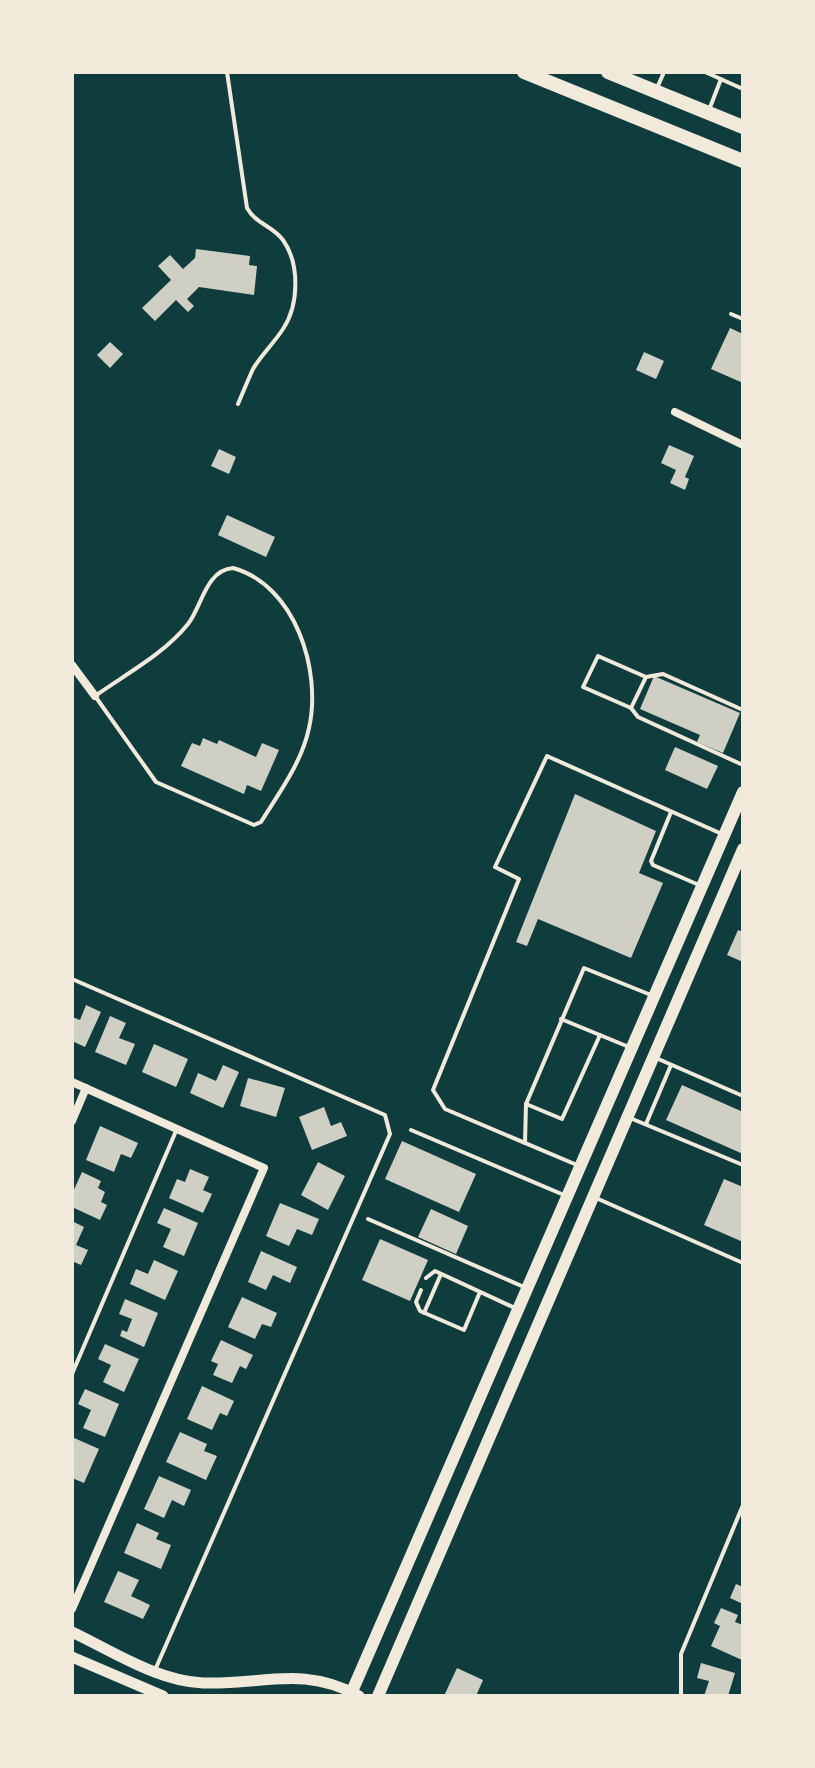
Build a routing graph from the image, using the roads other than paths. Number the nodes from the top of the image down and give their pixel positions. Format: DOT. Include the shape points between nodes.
graph roads {
  1 [pos="227,72"];
  2 [pos="524,72"];
  3 [pos="608,72"];
  4 [pos="664,72"];
  5 [pos="705,72"];
  6 [pos="721,79"];
  7 [pos="743,89"];
  8 [pos="656,91"];
  9 [pos="708,112"];
  10 [pos="743,127"];
  11 [pos="743,161"];
  12 [pos="731,314"];
  13 [pos="743,319"];
  14 [pos="238,404"];
  15 [pos="675,412"];
  16 [pos="743,444"];
  17 [pos="72,665"];
  18 [pos="646,677"];
  19 [pos="95,696"];
  20 [pos="631,708"];
  21 [pos="743,710"];
  22 [pos="743,765"];
  23 [pos="743,792"];
  24 [pos="671,812"];
  25 [pos="724,835"];
  26 [pos="743,846"];
  27 [pos="701,886"];
  28 [pos="72,979"];
  29 [pos="653,996"];
  30 [pos="561,1019"];
  31 [pos="600,1035"];
  32 [pos="631,1048"];
  33 [pos="654,1057"];
  34 [pos="671,1065"];
  35 [pos="72,1082"];
  36 [pos="86,1088"];
  37 [pos="743,1096"];
  38 [pos="526,1104"];
  39 [pos="628,1117"];
  40 [pos="72,1121"];
  41 [pos="646,1124"];
  42 [pos="177,1129"];
  43 [pos="411,1130"];
  44 [pos="525,1144"];
  45 [pos="743,1165"];
  46 [pos="579,1166"];
  47 [pos="602,1176"];
  48 [pos="566,1196"];
  49 [pos="594,1197"];
  50 [pos="368,1219"];
  51 [pos="743,1263"];
  52 [pos="441,1274"];
  53 [pos="426,1278"];
  54 [pos="526,1288"];
  55 [pos="421,1290"];
  56 [pos="480,1292"];
  57 [pos="517,1309"];
  58 [pos="424,1313"];
  59 [pos="72,1374"];
  60 [pos="460,1439"];
  61 [pos="486,1449"];
  62 [pos="743,1505"];
  63 [pos="72,1609"];
  64 [pos="72,1632"];
  65 [pos="72,1657"];
  66 [pos="154,1671"];
  67 [pos="138,1692"];
  68 [pos="354,1695"];
  69 [pos="163,1696"];
  70 [pos="378,1696"];
  71 [pos="681,1696"];
  1 -- 14 [label="lane" via="247,208 256,221 282,238 293,261 295,283 284,327 253,370"];
  2 -- 11 [label="main road"];
  3 -- 8 [label="main road"];
  4 -- 8 [label="lane"];
  5 -- 6 [label="lane"];
  6 -- 7 [label="lane"];
  6 -- 9 [label="lane"];
  8 -- 9 [label="main road"];
  9 -- 10 [label="main road"];
  12 -- 13 [label="lane"];
  15 -- 16 [label="street"];
  17 -- 19 [label="street"];
  18 -- 20 [label="lane"];
  18 -- 20 [label="lane" via="598,656 583,687"];
  18 -- 21 [label="lane" via="663,674"];
  19 -- 19 [label="lane" via="156,782 254,825 284,785 303,748 311,717 309,672 291,614 275,594 233,568 211,580 189,623 161,651"];
  20 -- 22 [label="lane" via="638,717"];
  23 -- 25 [label="main road"];
  24 -- 25 [label="lane"];
  24 -- 27 [label="lane" via="651,861"];
  24 -- 44 [label="lane" via="547,756 495,867 519,879 433,1090 445,1109"];
  25 -- 26 [label="main road"];
  25 -- 27 [label="main road"];
  26 -- 33 [label="main road"];
  27 -- 29 [label="main road"];
  28 -- 66 [label="lane" via="385,1115 390,1134"];
  29 -- 30 [label="lane" via="584,968"];
  29 -- 32 [label="main road"];
  30 -- 31 [label="lane"];
  30 -- 38 [label="lane"];
  31 -- 32 [label="lane"];
  31 -- 38 [label="lane" via="562,1119"];
  32 -- 33 [label="main road"];
  32 -- 46 [label="main road"];
  33 -- 34 [label="lane"];
  33 -- 39 [label="main road"];
  34 -- 37 [label="lane"];
  34 -- 41 [label="lane"];
  35 -- 36 [label="street"];
  36 -- 40 [label="street"];
  36 -- 42 [label="street"];
  38 -- 44 [label="lane"];
  39 -- 41 [label="lane"];
  39 -- 47 [label="main road"];
  41 -- 45 [label="lane"];
  42 -- 59 [label="lane"];
  42 -- 63 [label="street" via="264,1168"];
  43 -- 48 [label="lane"];
  44 -- 46 [label="lane"];
  46 -- 47 [label="main road"];
  46 -- 48 [label="main road"];
  47 -- 49 [label="main road"];
  48 -- 54 [label="main road"];
  49 -- 51 [label="lane"];
  49 -- 61 [label="main road"];
  50 -- 54 [label="lane"];
  52 -- 53 [label="lane" via="435,1271"];
  52 -- 56 [label="lane"];
  52 -- 58 [label="lane"];
  54 -- 57 [label="main road"];
  55 -- 58 [label="lane" via="416,1302"];
  56 -- 57 [label="lane"];
  56 -- 58 [label="lane" via="464,1330"];
  57 -- 60 [label="main road"];
  60 -- 61 [label="main road"];
  60 -- 68 [label="main road"];
  61 -- 70 [label="main road"];
  62 -- 71 [label="lane" via="681,1654"];
  64 -- 66 [label="street"];
  65 -- 67 [label="street"];
  66 -- 68 [label="street" via="202,1683 306,1676"];
  67 -- 69 [label="street"];
}
